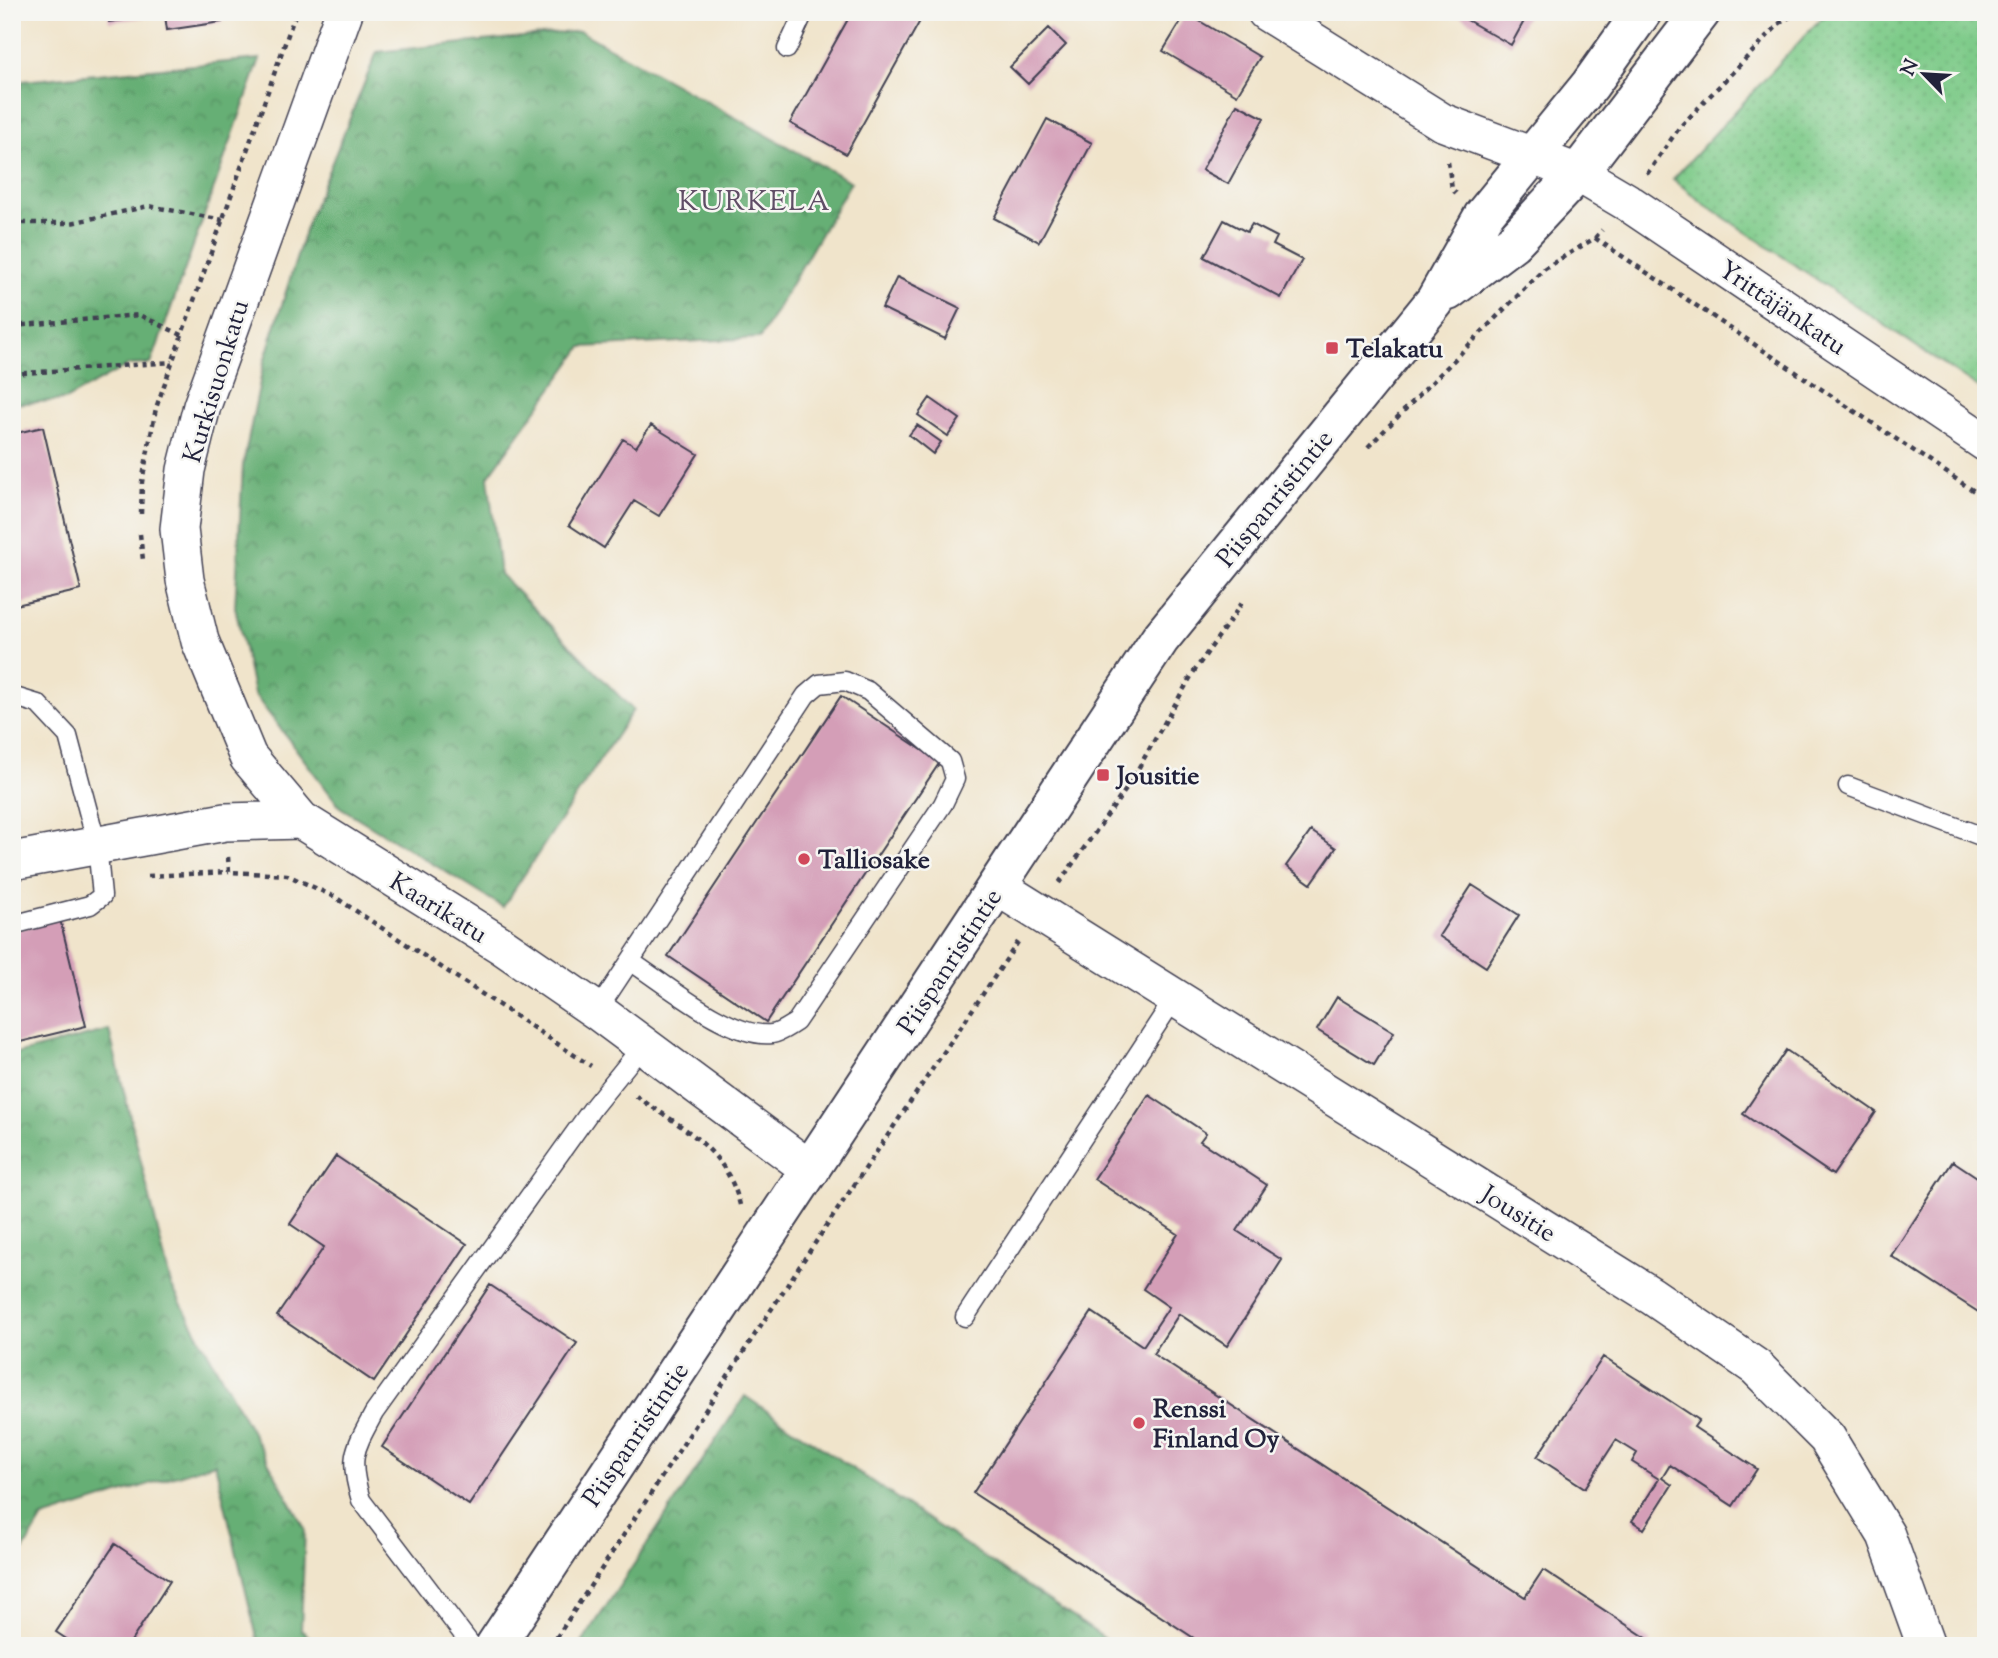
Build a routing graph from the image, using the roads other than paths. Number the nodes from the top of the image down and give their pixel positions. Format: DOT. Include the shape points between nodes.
graph roads {
  1 [pos="344,12"];
  2 [pos="804,12"];
  3 [pos="1266,12"];
  4 [pos="1642,12"];
  5 [pos="1701,12"];
  6 [pos="787,49"];
  7 [pos="1531,156"];
  8 [pos="1578,173"];
  9 [pos="1435,301"];
  10 [pos="1986,443"];
  11 [pos="12,696"];
  12 [pos="1848,786"];
  13 [pos="301,820"];
  14 [pos="1986,838"];
  15 [pos="97,845"];
  16 [pos="12,861"];
  17 [pos="998,887"];
  18 [pos="12,926"];
  19 [pos="630,961"];
  20 [pos="1174,999"];
  21 [pos="597,1011"];
  22 [pos="643,1044"];
  23 [pos="811,1170"];
  24 [pos="965,1317"];
  25 [pos="472,1646"];
  26 [pos="495,1646"];
  27 [pos="1926,1646"];
  1 -- 13 [label="street, Kurkisuonkatu" via="202,406 186,470 179,529 185,580 200,641 220,692 248,757"];
  2 -- 6 [label="lane"];
  3 -- 7 [label="street" via="1442,122"];
  4 -- 7 [label="street, Piispanristintie"];
  5 -- 8 [label="street, Piispanristintie"];
  7 -- 8 [label="street"];
  7 -- 9 [label="street, Piispanristintie" via="1483,216"];
  8 -- 9 [label="street, Piispanristintie" via="1513,242"];
  8 -- 10 [label="street, Yrittäjänkatu"];
  9 -- 17 [label="street, Piispanristintie" via="1160,639"];
  11 -- 15 [label="lane" via="37,704 68,736"];
  12 -- 14 [label="lane"];
  13 -- 15 [label="street" via="225,822"];
  13 -- 21 [label="street, Kaarikatu"];
  15 -- 16 [label="street"];
  15 -- 18 [label="lane" via="102,896 90,905"];
  17 -- 20 [label="street, Jousitie"];
  17 -- 23 [label="street, Piispanristintie"];
  19 -- 19 [label="lane" via="732,1027 752,1034 775,1034 796,1022 943,804 956,779 950,761 868,691 845,681 820,684 806,695"];
  19 -- 21 [label="lane"];
  20 -- 24 [label="lane"];
  20 -- 27 [label="street, Jousitie" via="1652,1296 1756,1367 1827,1438 1886,1535"];
  21 -- 22 [label="street, Kaarikatu"];
  22 -- 23 [label="street, Kaarikatu"];
  22 -- 25 [label="lane" via="382,1402 356,1446 352,1472 361,1500"];
  23 -- 26 [label="street, Piispanristintie"];
}
